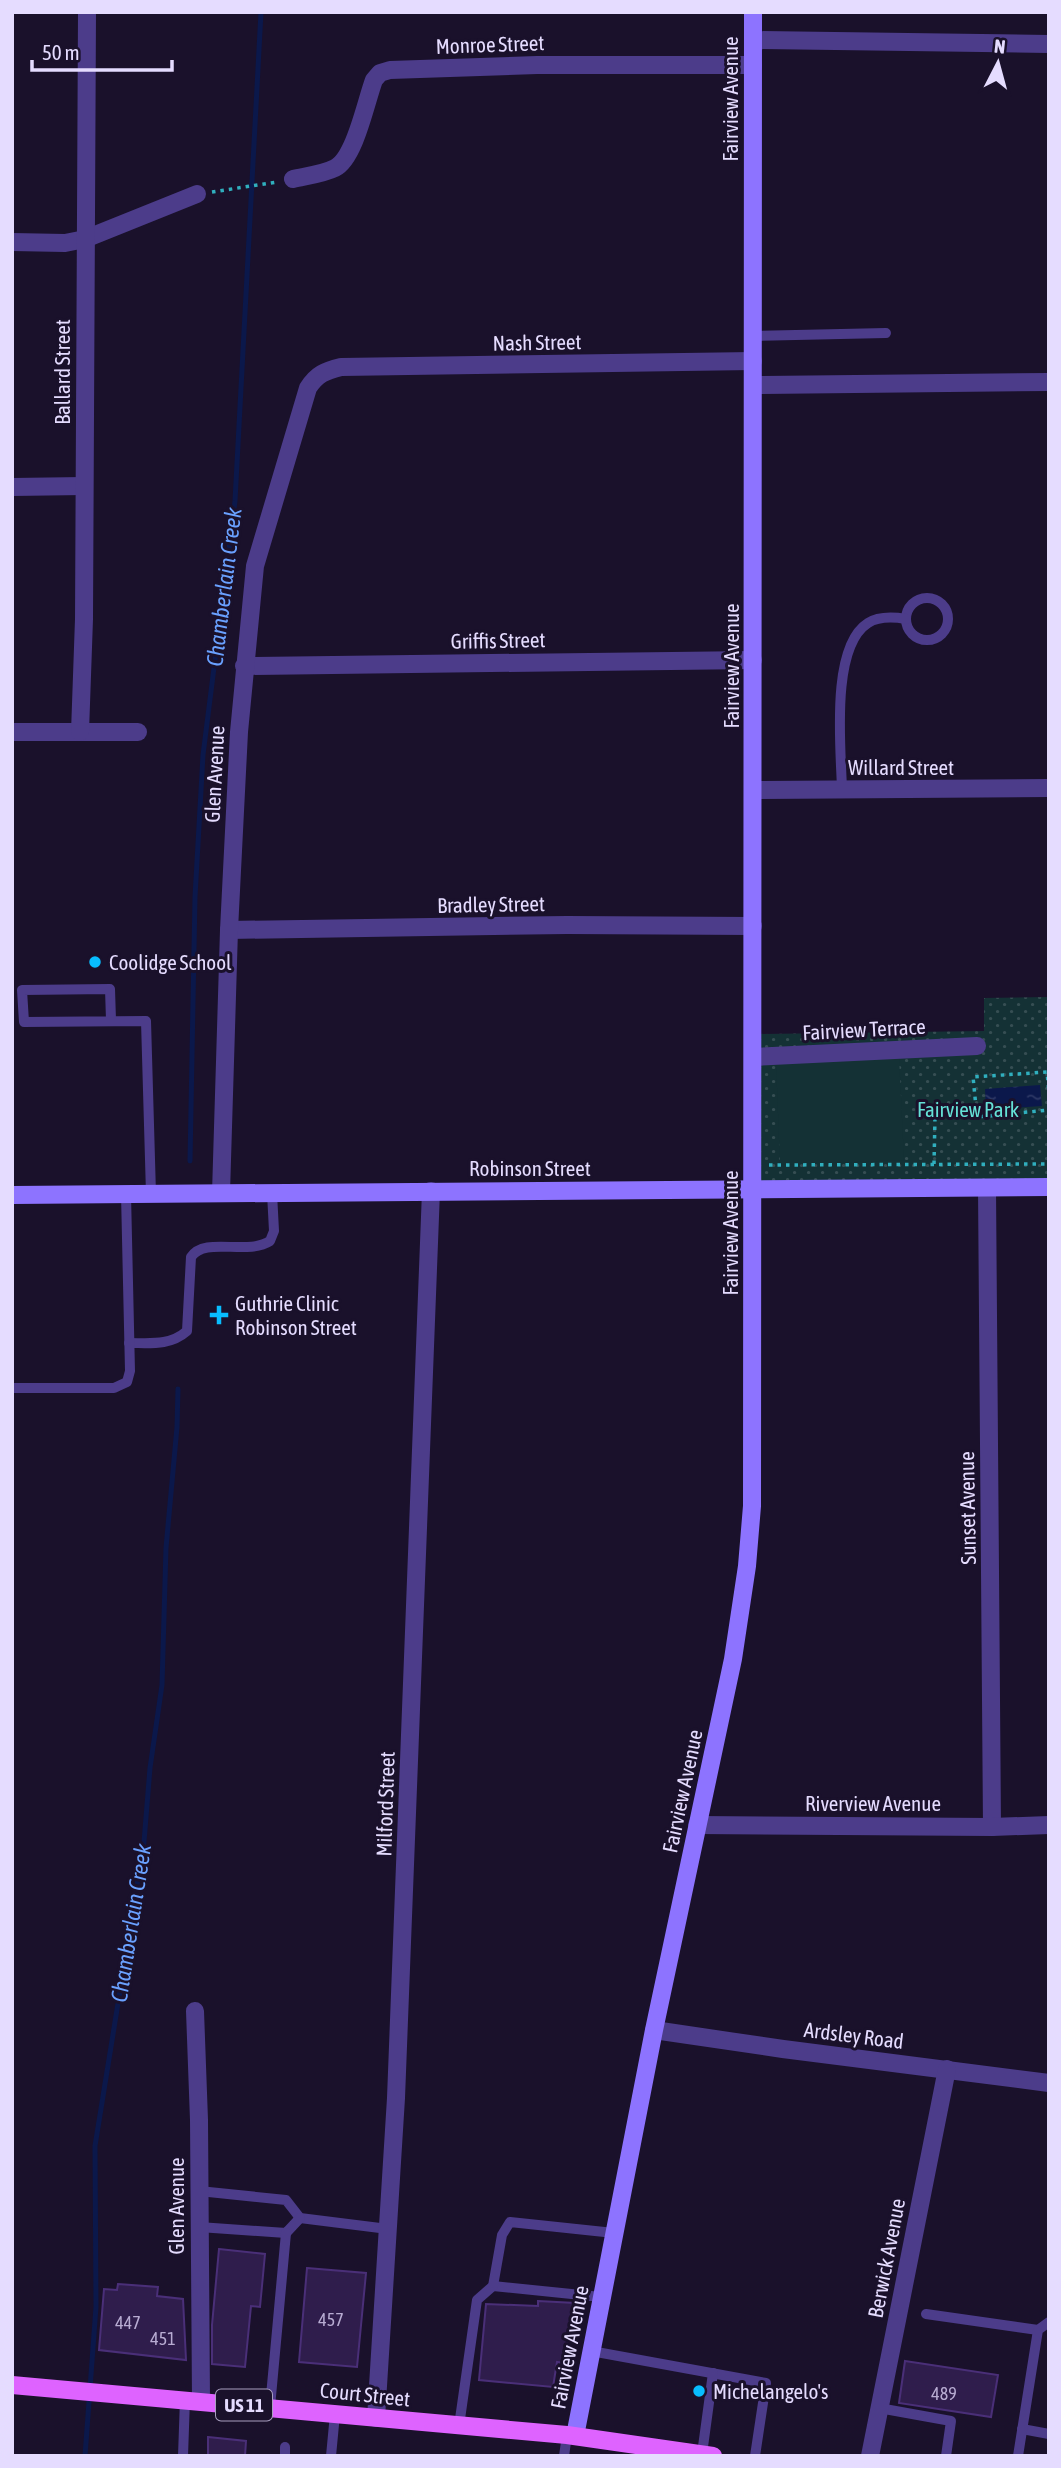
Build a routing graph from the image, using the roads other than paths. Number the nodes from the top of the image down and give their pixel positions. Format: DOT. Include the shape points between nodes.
graph roads {
  1 [pos="87,12"];
  2 [pos="753,12"];
  3 [pos="753,40"];
  4 [pos="1049,44"];
  5 [pos="753,65"];
  6 [pos="293,179"];
  7 [pos="197,194"];
  8 [pos="85,239"];
  9 [pos="12,242"];
  10 [pos="886,333"];
  11 [pos="753,336"];
  12 [pos="753,361"];
  13 [pos="323,372"];
  14 [pos="1049,382"];
  15 [pos="753,385"];
  16 [pos="12,486"];
  17 [pos="84,486"];
  18 [pos="906,619"];
  19 [pos="753,660"];
  20 [pos="244,666"];
  21 [pos="12,732"];
  22 [pos="80,732"];
  23 [pos="138,732"];
  24 [pos="1049,788"];
  25 [pos="753,790"];
  26 [pos="842,790"];
  27 [pos="753,926"];
  28 [pos="229,930"];
  29 [pos="111,1020"];
  30 [pos="977,1046"];
  31 [pos="753,1057"];
  32 [pos="1049,1187"];
  33 [pos="987,1188"];
  34 [pos="752,1189"];
  35 [pos="431,1191"];
  36 [pos="221,1193"];
  37 [pos="272,1193"];
  38 [pos="126,1194"];
  39 [pos="151,1194"];
  40 [pos="12,1195"];
  41 [pos="129,1343"];
  42 [pos="12,1388"];
  43 [pos="697,1825"];
  44 [pos="1049,1825"];
  45 [pos="992,1827"];
  46 [pos="195,2011"];
  47 [pos="654,2030"];
  48 [pos="947,2068"];
  49 [pos="1049,2083"];
  50 [pos="199,2191"];
  51 [pos="300,2218"];
  52 [pos="199,2227"];
  53 [pos="388,2229"];
  54 [pos="286,2233"];
  55 [pos="614,2233"];
  56 [pos="494,2286"];
  57 [pos="601,2297"];
  58 [pos="926,2314"];
  59 [pos="1049,2322"];
  60 [pos="1038,2330"];
  61 [pos="591,2351"];
  62 [pos="713,2373"];
  63 [pos="12,2385"];
  64 [pos="193,2400"];
  65 [pos="270,2407"];
  66 [pos="879,2408"];
  67 [pos="335,2414"];
  68 [pos="376,2418"];
  69 [pos="459,2426"];
  70 [pos="1022,2429"];
  71 [pos="1049,2434"];
  72 [pos="571,2436"];
  73 [pos="708,2455"];
  74 [pos="183,2456"];
  75 [pos="331,2456"];
  76 [pos="564,2456"];
  77 [pos="755,2456"];
  78 [pos="870,2456"];
  79 [pos="946,2456"];
  80 [pos="1018,2456"];
  1 -- 8 [label="street, Ballard Street"];
  2 -- 3 [label="street, Fairview Avenue"];
  3 -- 4 [label="street"];
  3 -- 5 [label="street, Fairview Avenue"];
  5 -- 6 [label="street, Monroe Street" via="390,70 374,80 357,136 343,162 334,169"];
  5 -- 11 [label="street, Fairview Avenue"];
  7 -- 8 [label="street"];
  8 -- 9 [label="street"];
  8 -- 17 [label="street, Ballard Street"];
  10 -- 11 [label="lane"];
  11 -- 12 [label="street, Fairview Avenue"];
  12 -- 13 [label="street, Nash Street" via="341,367"];
  12 -- 15 [label="street, Fairview Avenue"];
  13 -- 20 [label="street, Glen Avenue" via="308,388 255,566"];
  14 -- 15 [label="street"];
  15 -- 19 [label="street, Fairview Avenue"];
  16 -- 17 [label="street"];
  17 -- 22 [label="street, Ballard Street"];
  18 -- 18 [label="lane" via="914,636 927,641 945,632 949,619 939,601 924,598 911,605"];
  18 -- 26 [label="lane" via="869,622 853,640 844,662"];
  19 -- 20 [label="street, Griffis Street"];
  19 -- 25 [label="street, Fairview Avenue"];
  20 -- 28 [label="street, Glen Avenue"];
  21 -- 22 [label="street"];
  22 -- 23 [label="street"];
  24 -- 26 [label="street, Willard Street"];
  25 -- 26 [label="street, Willard Street"];
  25 -- 27 [label="street, Fairview Avenue"];
  27 -- 28 [label="street, Bradley Street"];
  27 -- 31 [label="street, Fairview Avenue"];
  28 -- 36 [label="street, Glen Avenue"];
  29 -- 29 [label="lane" via="110,989 22,990 24,1023"];
  29 -- 39 [label="lane" via="146,1021"];
  30 -- 31 [label="street, Fairview Terrace"];
  31 -- 34 [label="street, Fairview Avenue"];
  32 -- 33 [label="street, Robinson Street"];
  33 -- 34 [label="street, Robinson Street"];
  33 -- 45 [label="street, Sunset Avenue"];
  34 -- 35 [label="street, Robinson Street"];
  34 -- 43 [label="street, Fairview Avenue" via="752,1506 747,1566 733,1659"];
  35 -- 37 [label="street, Robinson Street"];
  35 -- 53 [label="street, Milford Street"];
  36 -- 37 [label="street, Robinson Street"];
  36 -- 39 [label="street, Robinson Street"];
  37 -- 41 [label="lane" via="274,1231 270,1241 253,1248 195,1250 187,1331 167,1342"];
  38 -- 39 [label="street, Robinson Street"];
  38 -- 40 [label="street, Robinson Street"];
  38 -- 41 [label="lane"];
  41 -- 42 [label="lane" via="127,1382 114,1388"];
  43 -- 45 [label="street, Riverview Avenue"];
  43 -- 47 [label="street, Fairview Avenue"];
  44 -- 45 [label="street, Riverview Avenue"];
  46 -- 50 [label="street, Glen Avenue"];
  47 -- 48 [label="street, Ardsley Road"];
  47 -- 55 [label="street, Fairview Avenue"];
  48 -- 49 [label="street, Ardsley Road"];
  48 -- 66 [label="street, Berwick Avenue"];
  50 -- 51 [label="lane" via="286,2200"];
  50 -- 52 [label="street, Glen Avenue"];
  51 -- 53 [label="lane"];
  51 -- 54 [label="lane"];
  52 -- 54 [label="lane"];
  52 -- 64 [label="street, Glen Avenue"];
  53 -- 68 [label="street, Milford Street"];
  54 -- 65 [label="lane"];
  55 -- 56 [label="lane" via="510,2222 502,2235"];
  55 -- 57 [label="street, Fairview Avenue"];
  56 -- 57 [label="lane"];
  56 -- 69 [label="lane" via="477,2300"];
  57 -- 61 [label="street, Fairview Avenue"];
  58 -- 60 [label="lane"];
  59 -- 60 [label="lane"];
  60 -- 70 [label="lane"];
  61 -- 62 [label="lane"];
  61 -- 72 [label="street, Fairview Avenue"];
  62 -- 73 [label="lane"];
  62 -- 77 [label="lane" via="765,2382"];
  63 -- 64 [label="main road, Court Street / US 11"];
  64 -- 65 [label="main road, Court Street / US 11"];
  64 -- 74 [label="lane"];
  65 -- 67 [label="main road, Court Street / US 11"];
  66 -- 78 [label="street, Berwick Avenue"];
  66 -- 79 [label="lane" via="951,2421"];
  67 -- 68 [label="main road, Court Street / US 11"];
  67 -- 75 [label="lane"];
  68 -- 69 [label="main road, Court Street / US 11"];
  69 -- 72 [label="main road, Court Street / US 11"];
  70 -- 71 [label="lane"];
  70 -- 80 [label="lane"];
  72 -- 73 [label="main road, Court Street / US 11"];
  72 -- 76 [label="lane"];
}
